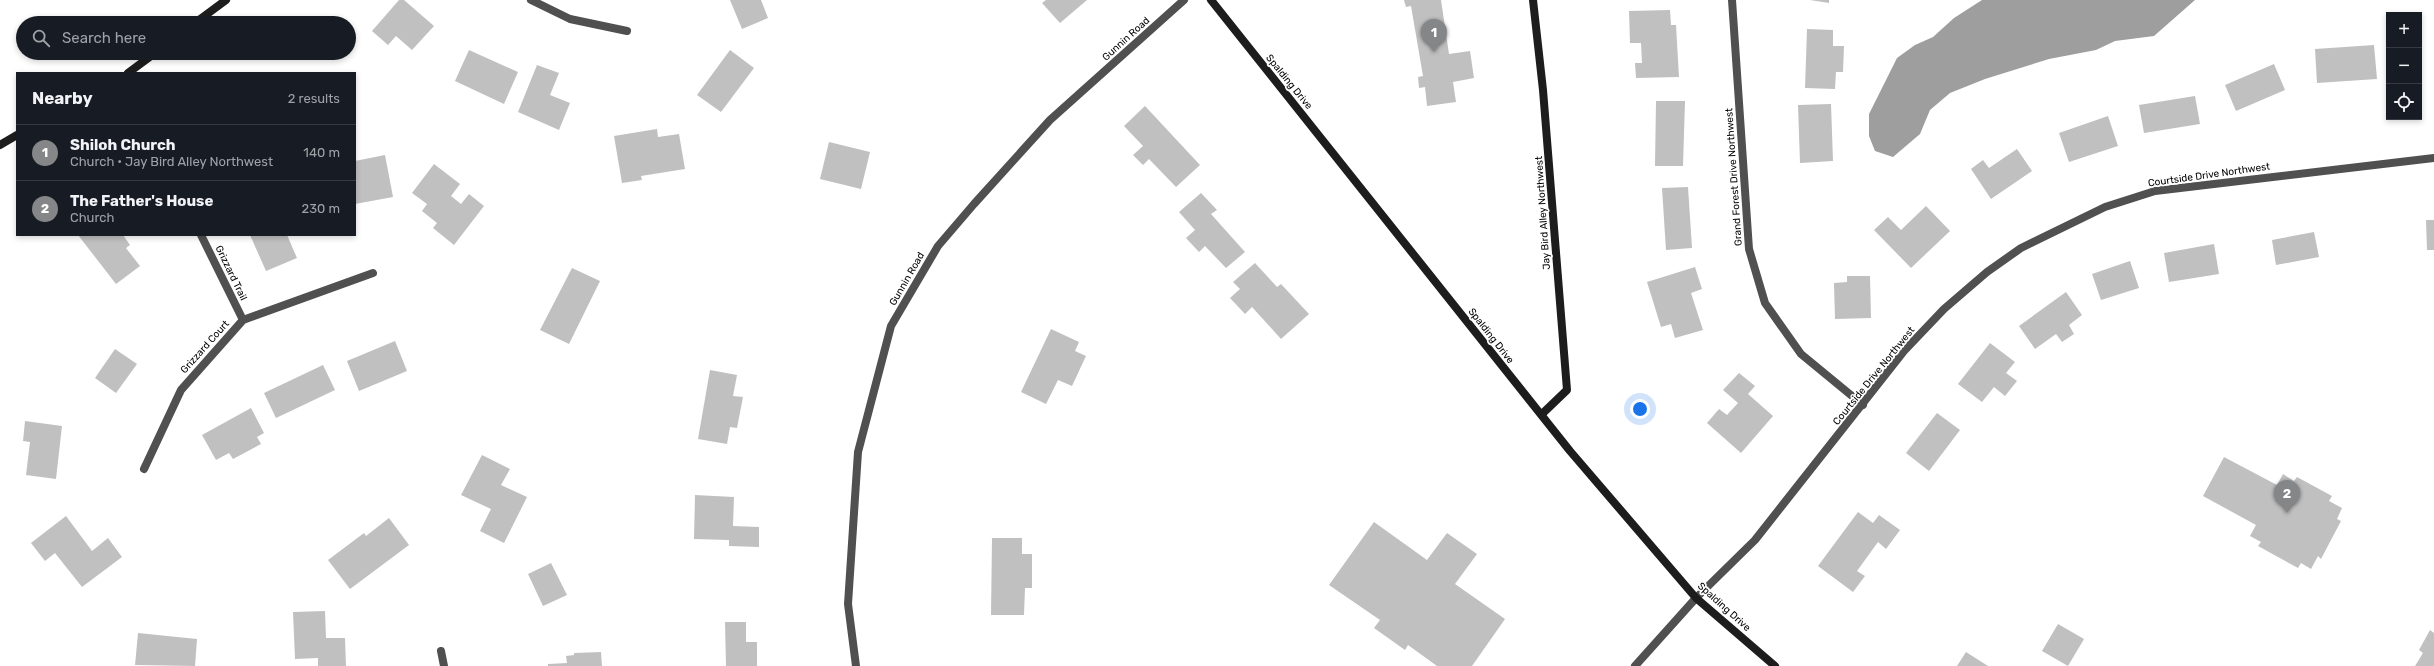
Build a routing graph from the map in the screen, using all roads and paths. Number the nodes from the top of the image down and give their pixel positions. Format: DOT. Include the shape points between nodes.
graph roads {
  1 [pos="226,0"];
  2 [pos="531,0"];
  3 [pos="1184,0"];
  4 [pos="1211,0"];
  5 [pos="1533,0"];
  6 [pos="1732,0"];
  7 [pos="204,16"];
  8 [pos="627,32"];
  9 [pos="146,60"];
  10 [pos="129,72"];
  11 [pos="16,137"];
  12 [pos="0,145"];
  13 [pos="2434,158"];
  14 [pos="201,236"];
  15 [pos="373,273"];
  16 [pos="243,320"];
  17 [pos="1863,405"];
  18 [pos="1542,414"];
  19 [pos="144,469"];
  20 [pos="1696,598"];
  21 [pos="441,651"];
  22 [pos="444,666"];
  23 [pos="856,666"];
  24 [pos="1635,666"];
  25 [pos="1775,666"];
  1 -- 7 [label="main road"];
  2 -- 8 [label="street" via="570,19"];
  3 -- 23 [label="street, Gunnin Road" via="1050,120 974,204 938,246 891,326 858,452 848,604"];
  4 -- 18 [label="main road, Spalding Drive"];
  5 -- 18 [label="main road, Jay Bird Alley Northwest" via="1544,90 1567,390"];
  6 -- 17 [label="street, Grand Forest Drive Northwest" via="1749,249 1765,304 1802,354"];
  9 -- 10 [label="main road"];
  11 -- 12 [label="main road"];
  13 -- 17 [label="street, Courtside Drive Northwest" via="2154,191 2106,207 2021,248 1987,272 1944,309 1904,351"];
  14 -- 16 [label="street, Grizzard Trail"];
  15 -- 16 [label="street, Grizzard Court"];
  16 -- 19 [label="street, Grizzard Court" via="181,390"];
  17 -- 20 [label="street, Courtside Drive Northwest" via="1755,540"];
  18 -- 20 [label="main road, Spalding Drive"];
  20 -- 24 [label="street, Courtside Drive Northwest"];
  20 -- 25 [label="main road, Spalding Drive"];
  21 -- 22 [label="street"];
}
